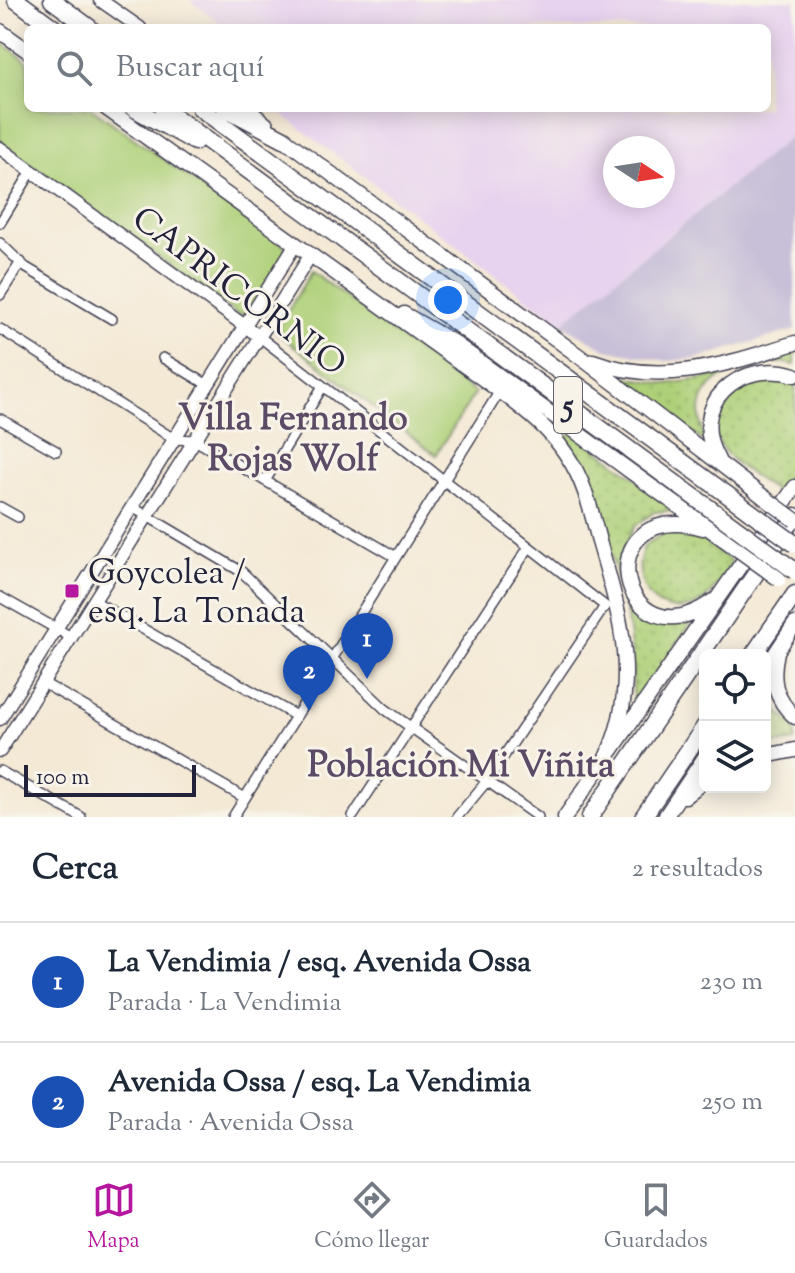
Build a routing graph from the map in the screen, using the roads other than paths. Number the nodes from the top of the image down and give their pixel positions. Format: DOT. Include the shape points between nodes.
graph roads {
  1 [pos="16,0"];
  2 [pos="52,0"];
  3 [pos="100,0"];
  4 [pos="49,24"];
  5 [pos="85,24"];
  6 [pos="134,24"];
  7 [pos="0,31"];
  8 [pos="24,48"];
  9 [pos="112,112"];
  10 [pos="140,112"];
  11 [pos="168,112"];
  12 [pos="205,112"];
  13 [pos="233,112"];
  14 [pos="253,112"];
  15 [pos="284,139"];
  16 [pos="0,148"];
  17 [pos="32,171"];
  18 [pos="253,174"];
  19 [pos="0,223"];
  20 [pos="0,243"];
  21 [pos="295,245"];
  22 [pos="310,256"];
  23 [pos="21,262"];
  24 [pos="358,290"];
  25 [pos="0,295"];
  26 [pos="112,319"];
  27 [pos="245,326"];
  28 [pos="0,329"];
  29 [pos="260,337"];
  30 [pos="795,343"];
  31 [pos="579,356"];
  32 [pos="163,358"];
  33 [pos="795,375"];
  34 [pos="208,385"];
  35 [pos="323,386"];
  36 [pos="500,391"];
  37 [pos="0,419"];
  38 [pos="174,439"];
  39 [pos="195,440"];
  40 [pos="56,451"];
  41 [pos="723,467"];
  42 [pos="265,481"];
  43 [pos="443,481"];
  44 [pos="795,487"];
  45 [pos="0,507"];
  46 [pos="132,507"];
  47 [pos="147,516"];
  48 [pos="18,517"];
  49 [pos="795,518"];
  50 [pos="714,532"];
  51 [pos="741,542"];
  52 [pos="795,544"];
  53 [pos="529,547"];
  54 [pos="396,557"];
  55 [pos="795,571"];
  56 [pos="795,593"];
  57 [pos="720,596"];
  58 [pos="0,597"];
  59 [pos="94,601"];
  60 [pos="795,624"];
  61 [pos="56,629"];
  62 [pos="71,637"];
  63 [pos="757,649"];
  64 [pos="777,652"];
  65 [pos="333,657"];
  66 [pos="771,660"];
  67 [pos="43,683"];
  68 [pos="296,716"];
  69 [pos="795,717"];
  70 [pos="0,719"];
  71 [pos="410,728"];
  72 [pos="699,735"];
  73 [pos="795,750"];
  74 [pos="0,751"];
  75 [pos="771,755"];
  76 [pos="606,758"];
  77 [pos="699,766"];
  78 [pos="0,771"];
  79 [pos="487,781"];
  80 [pos="699,785"];
  81 [pos="245,798"];
  82 [pos="668,812"];
  83 [pos="353,816"];
  84 [pos="81,817"];
  85 [pos="233,817"];
  86 [pos="457,817"];
  87 [pos="538,817"];
  88 [pos="565,817"];
  89 [pos="590,817"];
  90 [pos="643,817"];
  1 -- 4 [label="highway"];
  2 -- 5 [label="highway"];
  3 -- 6 [label="street"];
  7 -- 8 [label="main road"];
  9 -- 21 [label="main road"];
  10 -- 18 [label="highway"];
  11 -- 18 [label="highway, 5"];
  12 -- 52 [label="highway, 5, bridge"];
  13 -- 15 [label="highway"];
  14 -- 15 [label="street"];
  15 -- 31 [label="main road"];
  16 -- 17 [label="street, CAPRICORNIO"];
  17 -- 19 [label="street"];
  17 -- 27 [label="street, CAPRICORNIO"];
  18 -- 51 [label="highway, 5"];
  20 -- 23 [label="street"];
  21 -- 22 [label="main road"];
  21 -- 27 [label="street"];
  22 -- 24 [label="main road"];
  22 -- 29 [label="street"];
  23 -- 25 [label="street"];
  23 -- 26 [label="street"];
  24 -- 36 [label="main road"];
  24 -- 50 [label="main road" via="451,341"];
  27 -- 29 [label="street, CAPRICORNIO"];
  27 -- 34 [label="street"];
  28 -- 38 [label="street"];
  29 -- 35 [label="street, CAPRICORNIO"];
  29 -- 39 [label="street"];
  30 -- 31 [label="main road" via="681,373 628,371"];
  31 -- 41 [label="main road"];
  32 -- 34 [label="street"];
  33 -- 41 [label="main road" via="777,371 753,376 736,381 716,397 708,432"];
  34 -- 38 [label="street"];
  35 -- 42 [label="street"];
  35 -- 43 [label="street, CAPRICORNIO"];
  36 -- 43 [label="street"];
  36 -- 76 [label="main road" via="553,436 588,502 627,659 623,711"];
  37 -- 40 [label="street"];
  38 -- 39 [label="street"];
  38 -- 46 [label="street"];
  39 -- 42 [label="street"];
  39 -- 47 [label="street"];
  41 -- 49 [label="main road, bridge"];
  42 -- 54 [label="street"];
  43 -- 53 [label="street, CAPRICORNIO"];
  43 -- 54 [label="street"];
  44 -- 57 [label="main road"];
  45 -- 48 [label="street"];
  46 -- 47 [label="street"];
  46 -- 61 [label="street"];
  47 -- 59 [label="street"];
  47 -- 65 [label="street" via="242,572"];
  49 -- 89 [label="highway"];
  50 -- 51 [label="main road"];
  50 -- 57 [label="main road" via="681,524 653,528 631,549 626,571 636,600 663,617 687,615"];
  51 -- 55 [label="highway, 5, bridge"];
  51 -- 56 [label="main road, bridge"];
  53 -- 71 [label="street"];
  53 -- 79 [label="street, CAPRICORNIO" via="605,606"];
  54 -- 65 [label="street"];
  56 -- 63 [label="highway"];
  57 -- 76 [label="main road"];
  58 -- 61 [label="street"];
  59 -- 62 [label="street"];
  59 -- 68 [label="street"];
  60 -- 64 [label="main road"];
  61 -- 62 [label="street"];
  61 -- 70 [label="street"];
  62 -- 67 [label="street"];
  64 -- 66 [label="main road"];
  64 -- 69 [label="main road" via="775,687"];
  65 -- 68 [label="street"];
  65 -- 71 [label="street"];
  67 -- 74 [label="street"];
  67 -- 81 [label="street"];
  68 -- 81 [label="street"];
  71 -- 79 [label="street"];
  71 -- 83 [label="street"];
  72 -- 90 [label="highway"];
  73 -- 75 [label="main road"];
  76 -- 88 [label="main road"];
  77 -- 82 [label="main road"];
  78 -- 84 [label="street"];
  79 -- 86 [label="street"];
  79 -- 87 [label="street"];
  80 -- 82 [label="main road"];
  81 -- 85 [label="street"];
}
